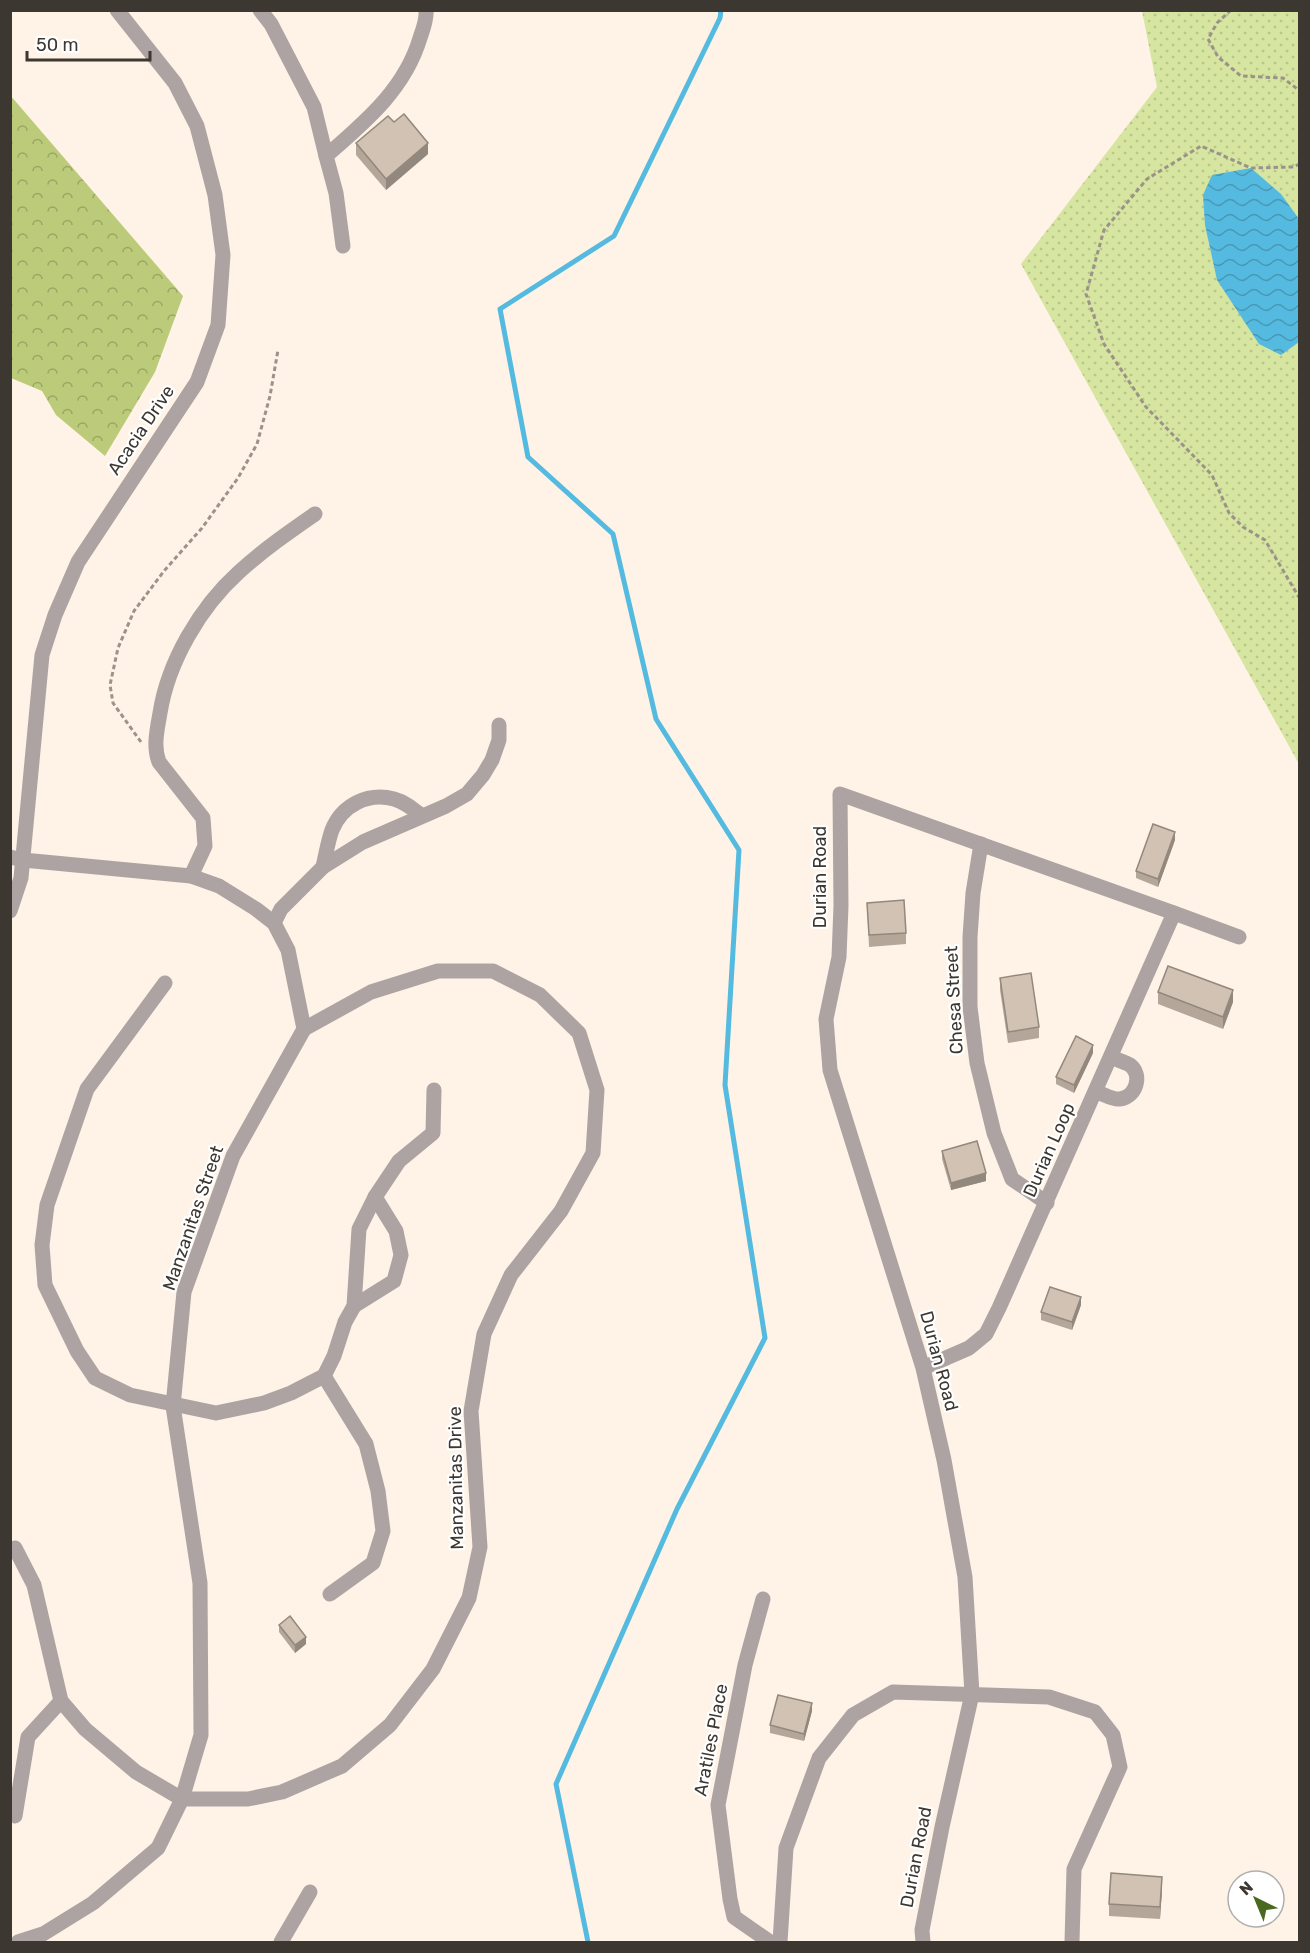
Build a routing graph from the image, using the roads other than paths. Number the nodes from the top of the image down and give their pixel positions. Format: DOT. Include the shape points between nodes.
graph roads {
  1 [pos="117,10"];
  2 [pos="260,10"];
  3 [pos="426,10"];
  4 [pos="326,156"];
  5 [pos="343,246"];
  6 [pos="315,514"];
  7 [pos="499,725"];
  8 [pos="422,816"];
  9 [pos="981,844"];
  10 [pos="17,859"];
  11 [pos="323,867"];
  12 [pos="191,876"];
  13 [pos="20,884"];
  14 [pos="10,897"];
  15 [pos="10,911"];
  16 [pos="1174,914"];
  17 [pos="274,923"];
  18 [pos="1239,937"];
  19 [pos="165,983"];
  20 [pos="304,1029"];
  21 [pos="1112,1057"];
  22 [pos="434,1090"];
  23 [pos="1097,1092"];
  24 [pos="375,1197"];
  25 [pos="1047,1203"];
  26 [pos="354,1306"];
  27 [pos="923,1368"];
  28 [pos="324,1376"];
  29 [pos="173,1406"];
  30 [pos="15,1548"];
  31 [pos="330,1594"];
  32 [pos="763,1599"];
  33 [pos="972,1695"];
  34 [pos="62,1701"];
  35 [pos="182,1799"];
  36 [pos="15,1816"];
  37 [pos="310,1892"];
  38 [pos="57,1925"];
  39 [pos="18,1942"];
  40 [pos="58,1942"];
  41 [pos="281,1942"];
  42 [pos="770,1942"];
  43 [pos="780,1942"];
  44 [pos="923,1942"];
  45 [pos="1072,1942"];
  1 -- 10 [label="street, Acacia Drive" via="175,83 197,126 215,195 223,255 218,325 197,382 78,562 54,615 42,655"];
  2 -- 4 [label="street" via="314,107"];
  3 -- 4 [label="street" via="419,44 401,82 374,113"];
  4 -- 5 [label="street"];
  6 -- 12 [label="street" via="261,553 211,602 178,657 164,692 155,752 203,818 205,846"];
  7 -- 8 [label="street" via="492,760 467,794"];
  8 -- 11 [label="street" via="363,842"];
  8 -- 11 [label="street" via="406,803 393,799 377,797 356,802 333,829"];
  9 -- 16 [label="street"];
  9 -- 25 [label="street, Chesa Street" via="970,937 970,1007 976,1063 994,1133 1012,1179"];
  9 -- 27 [label="street, Durian Road" via="840,794 842,906 839,957 826,1019 830,1070"];
  10 -- 12 [label="street"];
  10 -- 13 [label="street, Acacia Drive"];
  11 -- 17 [label="street" via="281,909"];
  12 -- 17 [label="street" via="219,886"];
  13 -- 14 [label="street"];
  13 -- 15 [label="street, Acacia Drive"];
  16 -- 18 [label="street"];
  16 -- 21 [label="street, Durian Loop"];
  17 -- 20 [label="street" via="288,950"];
  19 -- 29 [label="street" via="87,1089 47,1205 42,1245 45,1286 77,1351 96,1378 130,1395"];
  20 -- 29 [label="street, Manzanitas Street" via="233,1156 184,1292"];
  20 -- 35 [label="street, Manzanitas Drive" via="370,992 438,971 493,972 540,995 579,1033 597,1090 593,1153 561,1211 511,1275 484,1334 471,1411 480,1547 469,1598 433,1669 390,1725 342,1766 282,1792 248,1799"];
  21 -- 23 [label="street, Durian Loop"];
  21 -- 23 [label="street" via="1134,1070 1136,1085 1121,1099"];
  22 -- 24 [label="street" via="433,1133 399,1161"];
  23 -- 25 [label="street, Durian Loop"];
  24 -- 26 [label="street" via="359,1229"];
  24 -- 26 [label="street" via="396,1231 401,1255 394,1281"];
  25 -- 27 [label="street, Durian Loop" via="986,1334 969,1348"];
  26 -- 28 [label="street"];
  27 -- 33 [label="street, Durian Road" via="965,1576"];
  28 -- 29 [label="street" via="264,1403 216,1413"];
  28 -- 31 [label="street" via="366,1444 383,1532 373,1563"];
  29 -- 35 [label="street, Manzanitas Street" via="200,1583 201,1735"];
  30 -- 34 [label="street" via="34,1586"];
  32 -- 42 [label="street, Aratiles Place" via="745,1665 718,1805 734,1917"];
  33 -- 43 [label="street" via="893,1692 853,1715 819,1758 786,1848"];
  33 -- 44 [label="street, Durian Road" via="942,1827"];
  33 -- 45 [label="street" via="1049,1697 1095,1712 1113,1735 1120,1767 1074,1869"];
  34 -- 35 [label="street" via="85,1729 136,1772"];
  34 -- 36 [label="street" via="28,1737"];
  35 -- 38 [label="street, Manzanitas Street" via="158,1848 93,1903"];
  37 -- 41 [label="street"];
  38 -- 39 [label="street, Manzanitas Street"];
  38 -- 40 [label="street"];
}
